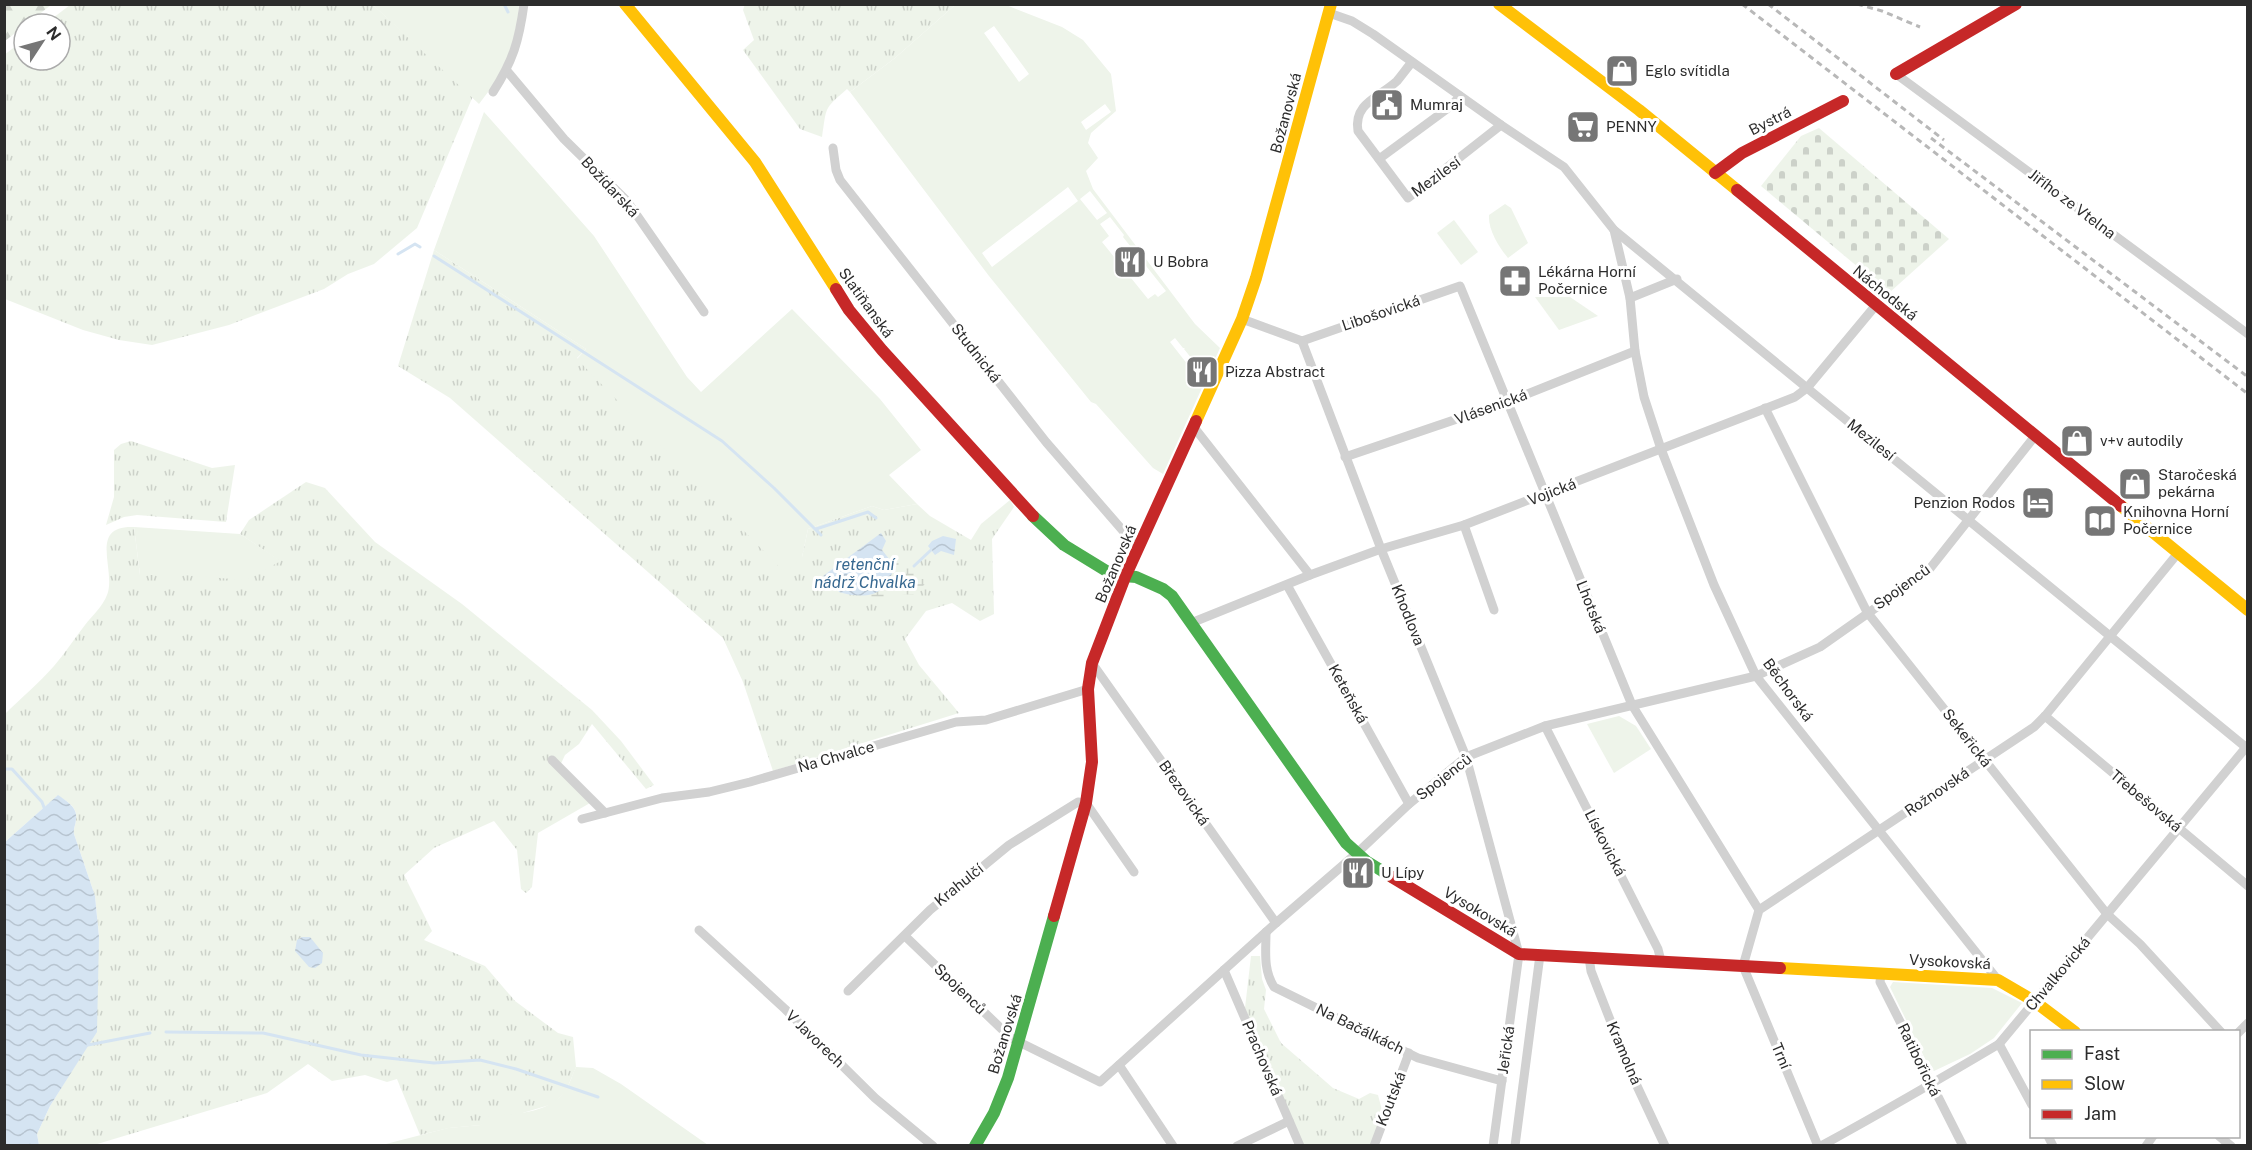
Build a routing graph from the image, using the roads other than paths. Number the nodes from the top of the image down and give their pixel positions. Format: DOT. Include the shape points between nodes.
graph roads {
  1 [pos="524,4"];
  2 [pos="625,4"];
  3 [pos="1499,4"];
  4 [pos="2016,4"];
  5 [pos="1330,9"];
  6 [pos="1412,62"];
  7 [pos="507,71"];
  8 [pos="1896,74"];
  9 [pos="493,92"];
  10 [pos="1460,96"];
  11 [pos="1843,101"];
  12 [pos="1501,126"];
  13 [pos="833,148"];
  14 [pos="1379,159"];
  15 [pos="1715,173"];
  16 [pos="1614,230"];
  17 [pos="1677,279"];
  18 [pos="1460,286"];
  19 [pos="1630,298"];
  20 [pos="1876,305"];
  21 [pos="704,312"];
  22 [pos="1242,319"];
  23 [pos="2247,334"];
  24 [pos="1302,341"];
  25 [pos="1635,351"];
  26 [pos="1807,388"];
  27 [pos="1507,402"];
  28 [pos="1765,408"];
  29 [pos="1193,426"];
  30 [pos="2035,436"];
  31 [pos="1661,449"];
  32 [pos="1345,457"];
  33 [pos="1545,495"];
  34 [pos="1969,520"];
  35 [pos="1464,525"];
  36 [pos="1139,547"];
  37 [pos="1381,549"];
  38 [pos="2178,553"];
  39 [pos="1310,575"];
  40 [pos="1125,577"];
  41 [pos="1287,585"];
  42 [pos="1494,610"];
  43 [pos="2247,610"];
  44 [pos="1867,612"];
  45 [pos="1191,623"];
  46 [pos="2110,636"];
  47 [pos="1092,663"];
  48 [pos="1755,676"];
  49 [pos="1088,689"];
  50 [pos="1632,705"];
  51 [pos="2045,716"];
  52 [pos="1545,726"];
  53 [pos="2247,747"];
  54 [pos="1466,756"];
  55 [pos="552,760"];
  56 [pos="1984,760"];
  57 [pos="1086,803"];
  58 [pos="1409,804"];
  59 [pos="605,813"];
  60 [pos="582,819"];
  61 [pos="2179,828"];
  62 [pos="1879,831"];
  63 [pos="1356,854"];
  64 [pos="1134,872"];
  65 [pos="2247,886"];
  66 [pos="1759,910"];
  67 [pos="2107,914"];
  68 [pos="1276,923"];
  69 [pos="699,930"];
  70 [pos="1266,932"];
  71 [pos="905,936"];
  72 [pos="1519,954"];
  73 [pos="1540,955"];
  74 [pos="1589,957"];
  75 [pos="1661,962"];
  76 [pos="1743,966"];
  77 [pos="1224,970"];
  78 [pos="1881,974"];
  79 [pos="1998,980"];
  80 [pos="848,991"];
  81 [pos="2034,1001"];
  82 [pos="2072,1030"];
  83 [pos="2219,1030"];
  84 [pos="1019,1043"];
  85 [pos="1999,1044"];
  86 [pos="1409,1053"];
  87 [pos="1119,1065"];
  88 [pos="1502,1081"];
  89 [pos="1931,1086"];
  90 [pos="2030,1103"];
  91 [pos="1289,1121"];
  92 [pos="933,1146"];
  93 [pos="975,1146"];
  94 [pos="1173,1146"];
  95 [pos="1237,1146"];
  96 [pos="1300,1146"];
  97 [pos="1374,1146"];
  98 [pos="1493,1146"];
  99 [pos="1515,1146"];
  100 [pos="1665,1146"];
  101 [pos="1820,1146"];
  102 [pos="1963,1146"];
  1 -- 7 [label="street" via="519,38"];
  2 -- 40 [label="street, Slatiňanská" via="755,162 849,310 882,351 1040,524 1064,545 1113,575"];
  3 -- 15 [label="street, Náchodská"];
  4 -- 8 [label="street"];
  5 -- 6 [label="street, Mezilesí"];
  5 -- 22 [label="street, Božanovská"];
  6 -- 10 [label="street, Mezilesí"];
  6 -- 14 [label="street, Mezilesí" via="1396,81 1361,109 1356,120 1358,130"];
  7 -- 9 [label="street"];
  7 -- 21 [label="street, Božídarská" via="564,140 627,201"];
  8 -- 23 [label="street, Jiřího ze Vtelna"];
  10 -- 12 [label="street, Mezilesí"];
  10 -- 14 [label="street"];
  11 -- 15 [label="street, Bystrá" via="1742,153"];
  12 -- 14 [label="street, Mezilesí" via="1408,198"];
  12 -- 16 [label="street, Mezilesí" via="1564,167"];
  13 -- 36 [label="street, Studnická" via="840,180 1046,442"];
  15 -- 20 [label="street, Náchodská"];
  16 -- 17 [label="street, Mezilesí"];
  16 -- 19 [label="street, Běchorská"];
  17 -- 19 [label="street"];
  17 -- 26 [label="street, Mezilesí"];
  18 -- 24 [label="street, Libošovická"];
  18 -- 27 [label="street, Lhotská"];
  19 -- 25 [label="street, Běchorská"];
  20 -- 26 [label="street, Vojická"];
  20 -- 30 [label="street, Náchodská"];
  22 -- 24 [label="street"];
  22 -- 29 [label="street, Božanovská"];
  24 -- 32 [label="street, Khodlova"];
  25 -- 27 [label="street, Vlásenická"];
  25 -- 31 [label="street, Běchorská" via="1644,397"];
  26 -- 28 [label="street, Vojická"];
  26 -- 34 [label="street, Mezilesí"];
  27 -- 32 [label="street, Vlásenická"];
  27 -- 33 [label="street, Lhotská"];
  28 -- 31 [label="street, Vojická"];
  28 -- 44 [label="street, Sekeřická"];
  29 -- 36 [label="street, Božanovská"];
  29 -- 39 [label="street"];
  30 -- 34 [label="street, Spojenců"];
  30 -- 38 [label="street, Náchodská"];
  31 -- 33 [label="street, Vojická"];
  31 -- 48 [label="street, Běchorská" via="1714,585"];
  32 -- 37 [label="street, Khodlova"];
  33 -- 35 [label="street, Vojická"];
  33 -- 50 [label="street, Lhotská"];
  34 -- 44 [label="street, Spojenců" via="1928,571"];
  34 -- 46 [label="street, Mezilesí"];
  35 -- 37 [label="street, Vojická"];
  35 -- 42 [label="street"];
  36 -- 40 [label="street, Božanovská"];
  37 -- 39 [label="street, Vojická"];
  37 -- 54 [label="street, Khodlova"];
  38 -- 43 [label="street, Náchodská"];
  38 -- 46 [label="street, Rožnovská"];
  39 -- 41 [label="street, Vojická"];
  40 -- 45 [label="street, Vysokovská" via="1136,577 1163,589"];
  40 -- 47 [label="street, Božanovská"];
  41 -- 45 [label="street, Vojická"];
  41 -- 58 [label="street, Keteňská"];
  44 -- 48 [label="street, Spojenců" via="1820,647"];
  44 -- 56 [label="street, Sekeřická"];
  45 -- 63 [label="street, Vysokovská"];
  46 -- 51 [label="street, Rožnovská"];
  46 -- 53 [label="street, Mezilesí"];
  47 -- 49 [label="street, Božanovská"];
  47 -- 68 [label="street, Březovická"];
  48 -- 50 [label="street, Spojenců"];
  48 -- 62 [label="street, Běchorská"];
  49 -- 57 [label="street, Božanovská" via="1092,755"];
  49 -- 59 [label="street, Na Chvalce" via="986,720 956,722 750,782"];
  50 -- 52 [label="street, Spojenců"];
  50 -- 66 [label="street, Lhotská"];
  51 -- 56 [label="street, Rožnovská"];
  51 -- 61 [label="street, Třebešovská"];
  52 -- 54 [label="street, Spojenců"];
  52 -- 75 [label="street, Lískovická" via="1658,949"];
  53 -- 61 [label="street, Chvalkovická"];
  54 -- 58 [label="street, Spojenců"];
  54 -- 72 [label="street, Khodlova"];
  55 -- 59 [label="street"];
  56 -- 62 [label="street, Rožnovská"];
  56 -- 67 [label="street, Sekeřická"];
  57 -- 64 [label="street"];
  57 -- 71 [label="street, Krahulčí" via="1078,802 1009,845 930,910"];
  57 -- 84 [label="street, Božanovská"];
  58 -- 63 [label="street, Spojenců"];
  59 -- 60 [label="street, Na Chvalce"];
  61 -- 65 [label="street, Třebešovská"];
  61 -- 67 [label="street, Chvalkovická"];
  62 -- 66 [label="street, Rožnovská"];
  62 -- 79 [label="street, Běchorská"];
  63 -- 68 [label="street, Spojenců"];
  63 -- 72 [label="street, Vysokovská"];
  66 -- 76 [label="street"];
  67 -- 81 [label="street, Chvalkovická"];
  67 -- 83 [label="street, Sekeřická"];
  68 -- 70 [label="street, Spojenců"];
  69 -- 92 [label="street, V Javorech" via="875,1098"];
  70 -- 77 [label="street, Spojenců"];
  70 -- 86 [label="street, Na Bačálkách" via="1266,966 1274,987"];
  71 -- 80 [label="street, Krahulčí"];
  71 -- 84 [label="street, Spojenců"];
  72 -- 73 [label="street, Vysokovská"];
  72 -- 88 [label="street, Jeřická"];
  73 -- 74 [label="street, Vysokovská"];
  73 -- 99 [label="street, Jeřická"];
  74 -- 75 [label="street, Vysokovská"];
  74 -- 100 [label="street, Kramolná" via="1630,1071"];
  75 -- 76 [label="street, Vysokovská"];
  76 -- 78 [label="street, Vysokovská"];
  76 -- 101 [label="street, Trní"];
  77 -- 87 [label="street, Spojenců"];
  77 -- 91 [label="street, Prachovská"];
  78 -- 79 [label="street, Vysokovská"];
  78 -- 89 [label="street, Ratibořická" via="1880,982"];
  79 -- 81 [label="street, Vysokovská"];
  81 -- 82 [label="street"];
  81 -- 85 [label="street, Chvalkovická"];
  84 -- 87 [label="street, Spojenců" via="1100,1082"];
  84 -- 93 [label="street, Božanovská" via="994,1113"];
  85 -- 89 [label="street, Chvalkovická"];
  85 -- 90 [label="street"];
  86 -- 88 [label="street, Na Bačálkách"];
  86 -- 97 [label="street, Koutská"];
  87 -- 94 [label="street"];
  88 -- 98 [label="street, Jeřická"];
  89 -- 101 [label="street, Chvalkovická"];
  89 -- 102 [label="street, Ratibořická"];
  91 -- 95 [label="street"];
  91 -- 96 [label="street, Prachovská"];
}
